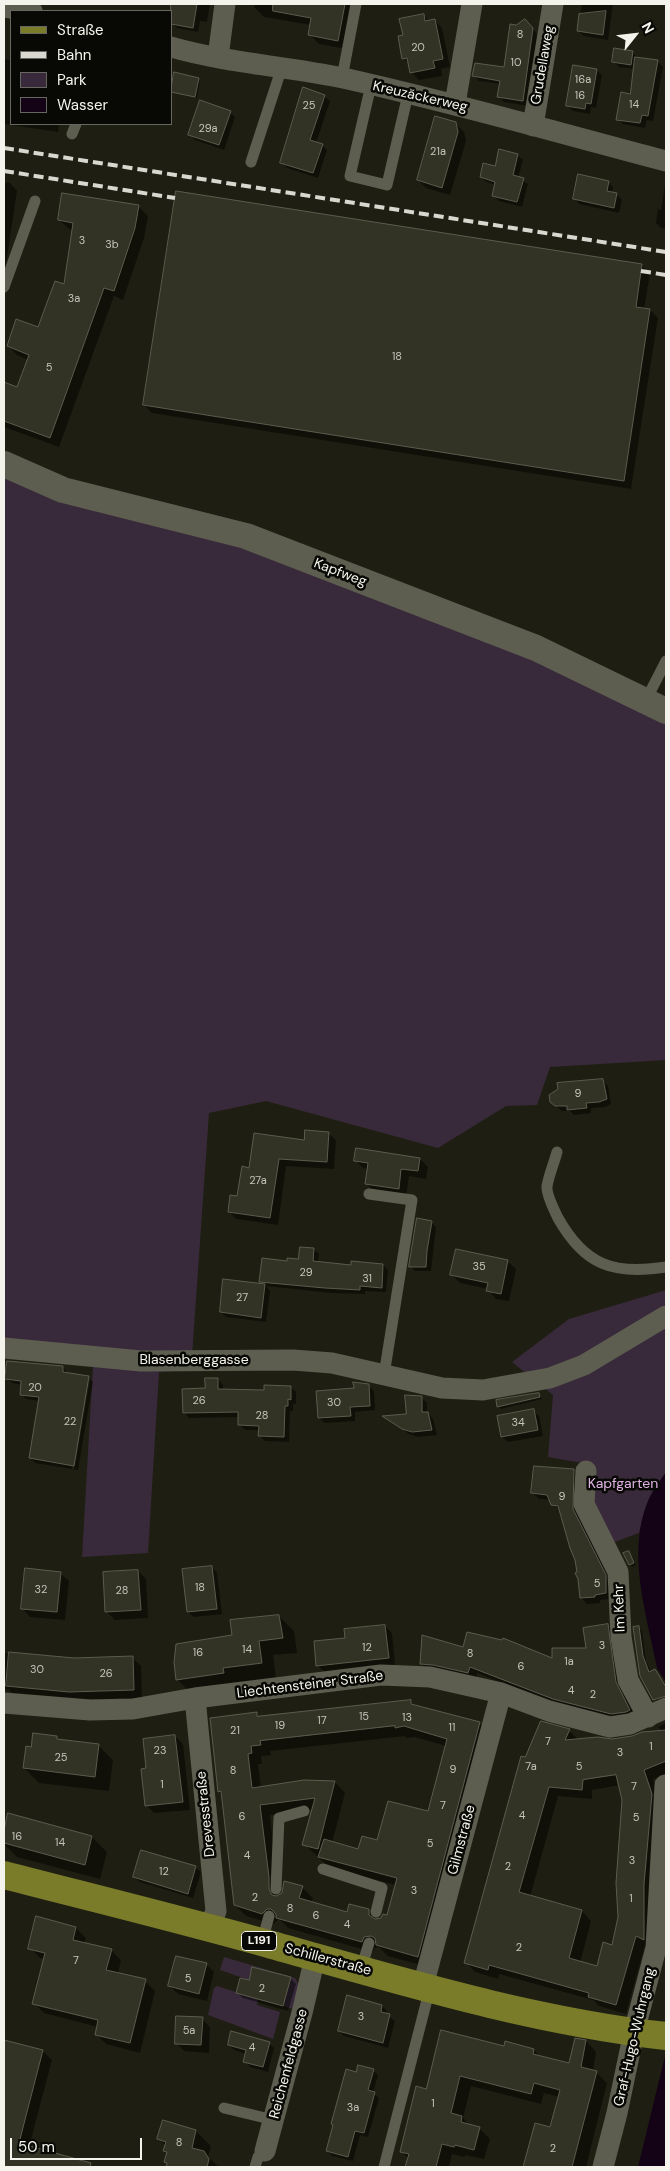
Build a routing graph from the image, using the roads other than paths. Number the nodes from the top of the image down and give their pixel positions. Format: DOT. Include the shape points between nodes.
graph roads {
  1 [pos="225,4"];
  2 [pos="356,4"];
  3 [pos="472,4"];
  4 [pos="553,4"];
  5 [pos="4,7"];
  6 [pos="25,10"];
  7 [pos="172,47"];
  8 [pos="218,57"];
  9 [pos="282,67"];
  10 [pos="342,78"];
  11 [pos="372,85"];
  12 [pos="408,94"];
  13 [pos="455,104"];
  14 [pos="532,126"];
  15 [pos="666,161"];
  16 [pos="250,162"];
  17 [pos="35,201"];
  18 [pos="4,287"];
  19 [pos="4,464"];
  20 [pos="666,661"];
  21 [pos="656,706"];
  22 [pos="557,1152"];
  23 [pos="369,1194"];
  24 [pos="666,1267"];
  25 [pos="666,1316"];
  26 [pos="4,1348"];
  27 [pos="384,1375"];
  28 [pos="586,1471"];
  29 [pos="501,1693"];
  30 [pos="196,1698"];
  31 [pos="4,1703"];
  32 [pos="657,1712"];
  33 [pos="665,1785"];
  34 [pos="304,1811"];
  35 [pos="322,1869"];
  36 [pos="4,1875"];
  37 [pos="276,1889"];
  38 [pos="376,1912"];
  39 [pos="269,1916"];
  40 [pos="210,1928"];
  41 [pos="262,1942"];
  42 [pos="369,1943"];
  43 [pos="315,1957"];
  44 [pos="361,1970"];
  45 [pos="426,1987"];
  46 [pos="654,2035"];
  47 [pos="224,2108"];
  48 [pos="274,2120"];
  49 [pos="260,2159"];
  50 [pos="384,2167"];
  51 [pos="603,2167"];
  1 -- 8 [label="street"];
  2 -- 10 [label="lane"];
  3 -- 13 [label="street"];
  4 -- 14 [label="street, Grudellaweg"];
  5 -- 6 [label="street"];
  7 -- 8 [label="street, Kreuzäckerweg"];
  8 -- 9 [label="street, Kreuzäckerweg"];
  9 -- 10 [label="street, Kreuzäckerweg"];
  9 -- 16 [label="lane"];
  10 -- 11 [label="street, Kreuzäckerweg"];
  11 -- 12 [label="street, Kreuzäckerweg"];
  11 -- 12 [label="lane" via="350,176 387,185"];
  12 -- 13 [label="street, Kreuzäckerweg"];
  13 -- 14 [label="street, Kreuzäckerweg"];
  14 -- 15 [label="street, Kreuzäckerweg"];
  17 -- 18 [label="lane"];
  19 -- 21 [label="street, Kapfweg" via="70,492 246,536 536,648"];
  20 -- 21 [label="lane"];
  22 -- 24 [label="lane" via="547,1187 556,1215 569,1237 593,1260 611,1267 639,1271"];
  23 -- 27 [label="lane" via="412,1200"];
  25 -- 27 [label="street, Blasenberggasse" via="584,1365 550,1378 483,1390 442,1388"];
  26 -- 27 [label="street, Blasenberggasse" via="141,1361 293,1360 332,1363"];
  28 -- 32 [label="street, Im Kehr" via="584,1504 618,1572 620,1636 628,1680"];
  29 -- 30 [label="street, Liechtensteiner Straße" via="430,1676 382,1675"];
  29 -- 32 [label="street, Liechtensteiner Straße" via="600,1725 630,1724"];
  29 -- 45 [label="street, Gilmstraße"];
  30 -- 31 [label="street, Liechtensteiner Straße" via="133,1708 90,1710"];
  30 -- 40 [label="street, Drevesstraße" via="216,1911"];
  33 -- 46 [label="street, Graf-Hugo-Wuhrgang"];
  34 -- 37 [label="lane" via="280,1818"];
  35 -- 38 [label="lane" via="382,1888"];
  36 -- 40 [label="main road, Schillerstraße / L191"];
  39 -- 41 [label="lane"];
  40 -- 41 [label="main road, Schillerstraße / L191"];
  41 -- 43 [label="main road, Schillerstraße / L191"];
  42 -- 44 [label="lane"];
  43 -- 44 [label="main road, Schillerstraße / L191"];
  43 -- 48 [label="street, Reichenfeldgasse"];
  44 -- 45 [label="main road, Schillerstraße / L191"];
  45 -- 46 [label="main road, Schillerstraße / L191" via="529,2013"];
  45 -- 50 [label="lane"];
  46 -- 51 [label="street, Graf-Hugo-Wuhrgang" via="617,2113"];
  47 -- 48 [label="lane"];
  48 -- 49 [label="street, Reichenfeldgasse"];
}
